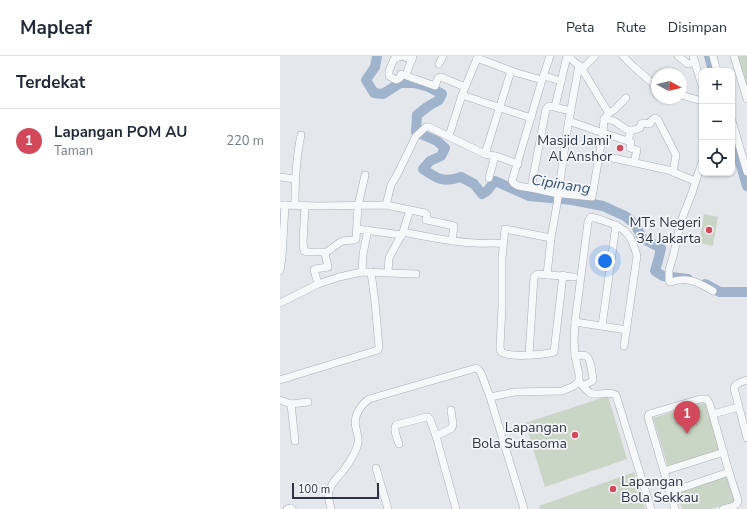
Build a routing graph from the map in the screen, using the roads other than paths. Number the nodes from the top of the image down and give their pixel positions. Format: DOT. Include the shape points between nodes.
graph roads {
  1 [pos="443,56"];
  2 [pos="550,56"];
  3 [pos="567,56"];
  4 [pos="595,56"];
  5 [pos="623,56"];
  6 [pos="678,56"];
  7 [pos="713,56"];
  8 [pos="734,56"];
  9 [pos="477,57"];
  10 [pos="412,58"];
  11 [pos="694,59"];
  12 [pos="439,64"];
  13 [pos="580,67"];
  14 [pos="716,68"];
  15 [pos="511,71"];
  16 [pos="406,75"];
  17 [pos="699,76"];
  18 [pos="543,78"];
  19 [pos="561,81"];
  20 [pos="651,82"];
  21 [pos="465,87"];
  22 [pos="462,96"];
  23 [pos="687,97"];
  24 [pos="626,98"];
  25 [pos="747,99"];
  26 [pos="699,100"];
  27 [pos="555,107"];
  28 [pos="499,108"];
  29 [pos="533,111"];
  30 [pos="571,111"];
  31 [pos="609,113"];
  32 [pos="545,114"];
  33 [pos="531,118"];
  34 [pos="604,119"];
  35 [pos="569,121"];
  36 [pos="631,130"];
  37 [pos="735,131"];
  38 [pos="603,134"];
  39 [pos="300,135"];
  40 [pos="448,136"];
  41 [pos="628,141"];
  42 [pos="485,154"];
  43 [pos="599,155"];
  44 [pos="495,156"];
  45 [pos="634,162"];
  46 [pos="518,164"];
  47 [pos="699,170"];
  48 [pos="673,172"];
  49 [pos="747,172"];
  50 [pos="365,175"];
  51 [pos="280,177"];
  52 [pos="489,178"];
  53 [pos="295,179"];
  54 [pos="695,181"];
  55 [pos="531,188"];
  56 [pos="558,194"];
  57 [pos="282,205"];
  58 [pos="295,205"];
  59 [pos="386,205"];
  60 [pos="305,206"];
  61 [pos="358,206"];
  62 [pos="410,210"];
  63 [pos="616,225"];
  64 [pos="282,229"];
  65 [pos="357,229"];
  66 [pos="368,230"];
  67 [pos="403,233"];
  68 [pos="551,238"];
  69 [pos="452,240"];
  70 [pos="501,243"];
  71 [pos="325,253"];
  72 [pos="280,271"];
  73 [pos="362,272"];
  74 [pos="371,272"];
  75 [pos="388,272"];
  76 [pos="416,274"];
  77 [pos="547,275"];
  78 [pos="563,276"];
  79 [pos="574,277"];
  80 [pos="318,284"];
  81 [pos="713,291"];
  82 [pos="280,302"];
  83 [pos="575,322"];
  84 [pos="602,326"];
  85 [pos="627,330"];
  86 [pos="624,346"];
  87 [pos="529,355"];
  88 [pos="575,356"];
  89 [pos="280,380"];
  90 [pos="747,380"];
  91 [pos="581,384"];
  92 [pos="490,397"];
  93 [pos="280,400"];
  94 [pos="308,402"];
  95 [pos="291,404"];
  96 [pos="739,407"];
  97 [pos="451,410"];
  98 [pos="713,414"];
  99 [pos="436,436"];
  100 [pos="747,438"];
  101 [pos="295,441"];
  102 [pos="399,444"];
  103 [pos="724,452"];
  104 [pos="376,468"];
  105 [pos="664,471"];
  106 [pos="729,472"];
  107 [pos="670,492"];
  108 [pos="287,509"];
  109 [pos="292,509"];
  110 [pos="331,509"];
  111 [pos="388,509"];
  112 [pos="456,509"];
  113 [pos="524,509"];
  114 [pos="651,509"];
  115 [pos="676,509"];
  116 [pos="723,509"];
  1 -- 12 [label="street"];
  2 -- 18 [label="street"];
  3 -- 13 [label="street"];
  3 -- 19 [label="street"];
  4 -- 13 [label="street"];
  5 -- 20 [label="street"];
  6 -- 11 [label="street" via="688,64"];
  7 -- 14 [label="street"];
  8 -- 25 [label="street"];
  9 -- 15 [label="street"];
  9 -- 21 [label="street"];
  10 -- 16 [label="street"];
  10 -- 16 [label="street" via="403,56 394,59 389,76 396,80 401,74"];
  11 -- 17 [label="street"];
  13 -- 30 [label="street"];
  13 -- 31 [label="street"];
  15 -- 18 [label="street"];
  15 -- 28 [label="street"];
  16 -- 21 [label="street" via="435,86 441,77"];
  18 -- 19 [label="street"];
  18 -- 29 [label="street"];
  19 -- 27 [label="street"];
  21 -- 22 [label="street"];
  22 -- 28 [label="street"];
  22 -- 40 [label="street"];
  23 -- 26 [label="street"];
  24 -- 31 [label="street"];
  27 -- 30 [label="street"];
  27 -- 32 [label="street" via="548,107"];
  28 -- 33 [label="street"];
  28 -- 42 [label="street"];
  29 -- 32 [label="street"];
  29 -- 33 [label="street"];
  30 -- 35 [label="street"];
  31 -- 34 [label="street"];
  32 -- 55 [label="street"];
  33 -- 46 [label="street"];
  34 -- 36 [label="street" via="614,121 623,129"];
  34 -- 38 [label="street"];
  35 -- 38 [label="street"];
  35 -- 56 [label="street"];
  36 -- 41 [label="street"];
  36 -- 48 [label="street" via="640,128 643,123 650,124 654,118 657,119 676,155"];
  37 -- 49 [label="street"];
  38 -- 41 [label="street"];
  38 -- 43 [label="street"];
  39 -- 53 [label="street"];
  40 -- 42 [label="street"];
  40 -- 59 [label="street" via="429,127 416,136 391,185"];
  41 -- 45 [label="street" via="631,142 630,148 637,150"];
  42 -- 44 [label="street"];
  43 -- 45 [label="street"];
  43 -- 56 [label="street" via="592,197"];
  44 -- 46 [label="street"];
  44 -- 52 [label="street"];
  45 -- 48 [label="street"];
  46 -- 55 [label="street" via="512,181 517,185"];
  47 -- 54 [label="street"];
  48 -- 54 [label="street"];
  50 -- 61 [label="street"];
  51 -- 53 [label="street"];
  53 -- 58 [label="street"];
  54 -- 81 [label="street" via="681,221 669,270 669,281 695,281"];
  55 -- 56 [label="street"];
  56 -- 68 [label="street"];
  57 -- 58 [label="street"];
  57 -- 64 [label="street"];
  58 -- 60 [label="street"];
  59 -- 61 [label="street"];
  59 -- 62 [label="street"];
  60 -- 61 [label="street"];
  60 -- 71 [label="street" via="304,251"];
  61 -- 65 [label="street"];
  62 -- 67 [label="street"];
  62 -- 69 [label="street" via="426,213 426,220 454,226"];
  63 -- 83 [label="street" via="590,218"];
  63 -- 84 [label="street"];
  63 -- 85 [label="street" via="629,235 637,256"];
  64 -- 72 [label="street"];
  65 -- 66 [label="street"];
  65 -- 71 [label="street" via="356,239 341,242"];
  66 -- 67 [label="street"];
  66 -- 73 [label="street"];
  67 -- 69 [label="street"];
  67 -- 75 [label="street" via="389,258"];
  68 -- 70 [label="street" via="506,229"];
  68 -- 77 [label="street"];
  69 -- 70 [label="street"];
  70 -- 87 [label="street" via="501,352"];
  71 -- 80 [label="street" via="328,266 314,270"];
  73 -- 74 [label="street"];
  73 -- 80 [label="street"];
  74 -- 75 [label="street"];
  74 -- 89 [label="street" via="378,350"];
  75 -- 76 [label="street"];
  77 -- 78 [label="street"];
  77 -- 87 [label="street" via="537,274 534,277"];
  78 -- 79 [label="street"];
  78 -- 87 [label="street" via="555,351"];
  80 -- 82 [label="street"];
  83 -- 84 [label="street"];
  83 -- 88 [label="street"];
  84 -- 85 [label="street"];
  85 -- 86 [label="street"];
  88 -- 91 [label="street"];
  88 -- 91 [label="street" via="587,356 593,379"];
  90 -- 96 [label="street" via="734,387"];
  91 -- 92 [label="street" via="562,391 515,392"];
  91 -- 114 [label="street" via="590,393 616,395"];
  92 -- 110 [label="street" via="481,373 476,368 369,399 356,413 356,451 329,490"];
  92 -- 113 [label="street"];
  93 -- 95 [label="street"];
  94 -- 95 [label="street"];
  95 -- 101 [label="street"];
  96 -- 98 [label="street"];
  96 -- 100 [label="street"];
  97 -- 99 [label="street" via="454,424 452,428"];
  98 -- 103 [label="street"];
  98 -- 105 [label="street" via="708,400 703,398 648,415"];
  99 -- 102 [label="street" via="430,418 427,417 396,425 394,430"];
  99 -- 112 [label="street"];
  103 -- 105 [label="street"];
  103 -- 106 [label="street"];
  104 -- 111 [label="street"];
  105 -- 107 [label="street"];
  106 -- 107 [label="street"];
  106 -- 116 [label="street" via="738,502"];
  107 -- 115 [label="street"];
  108 -- 109 [label="street"];
}
